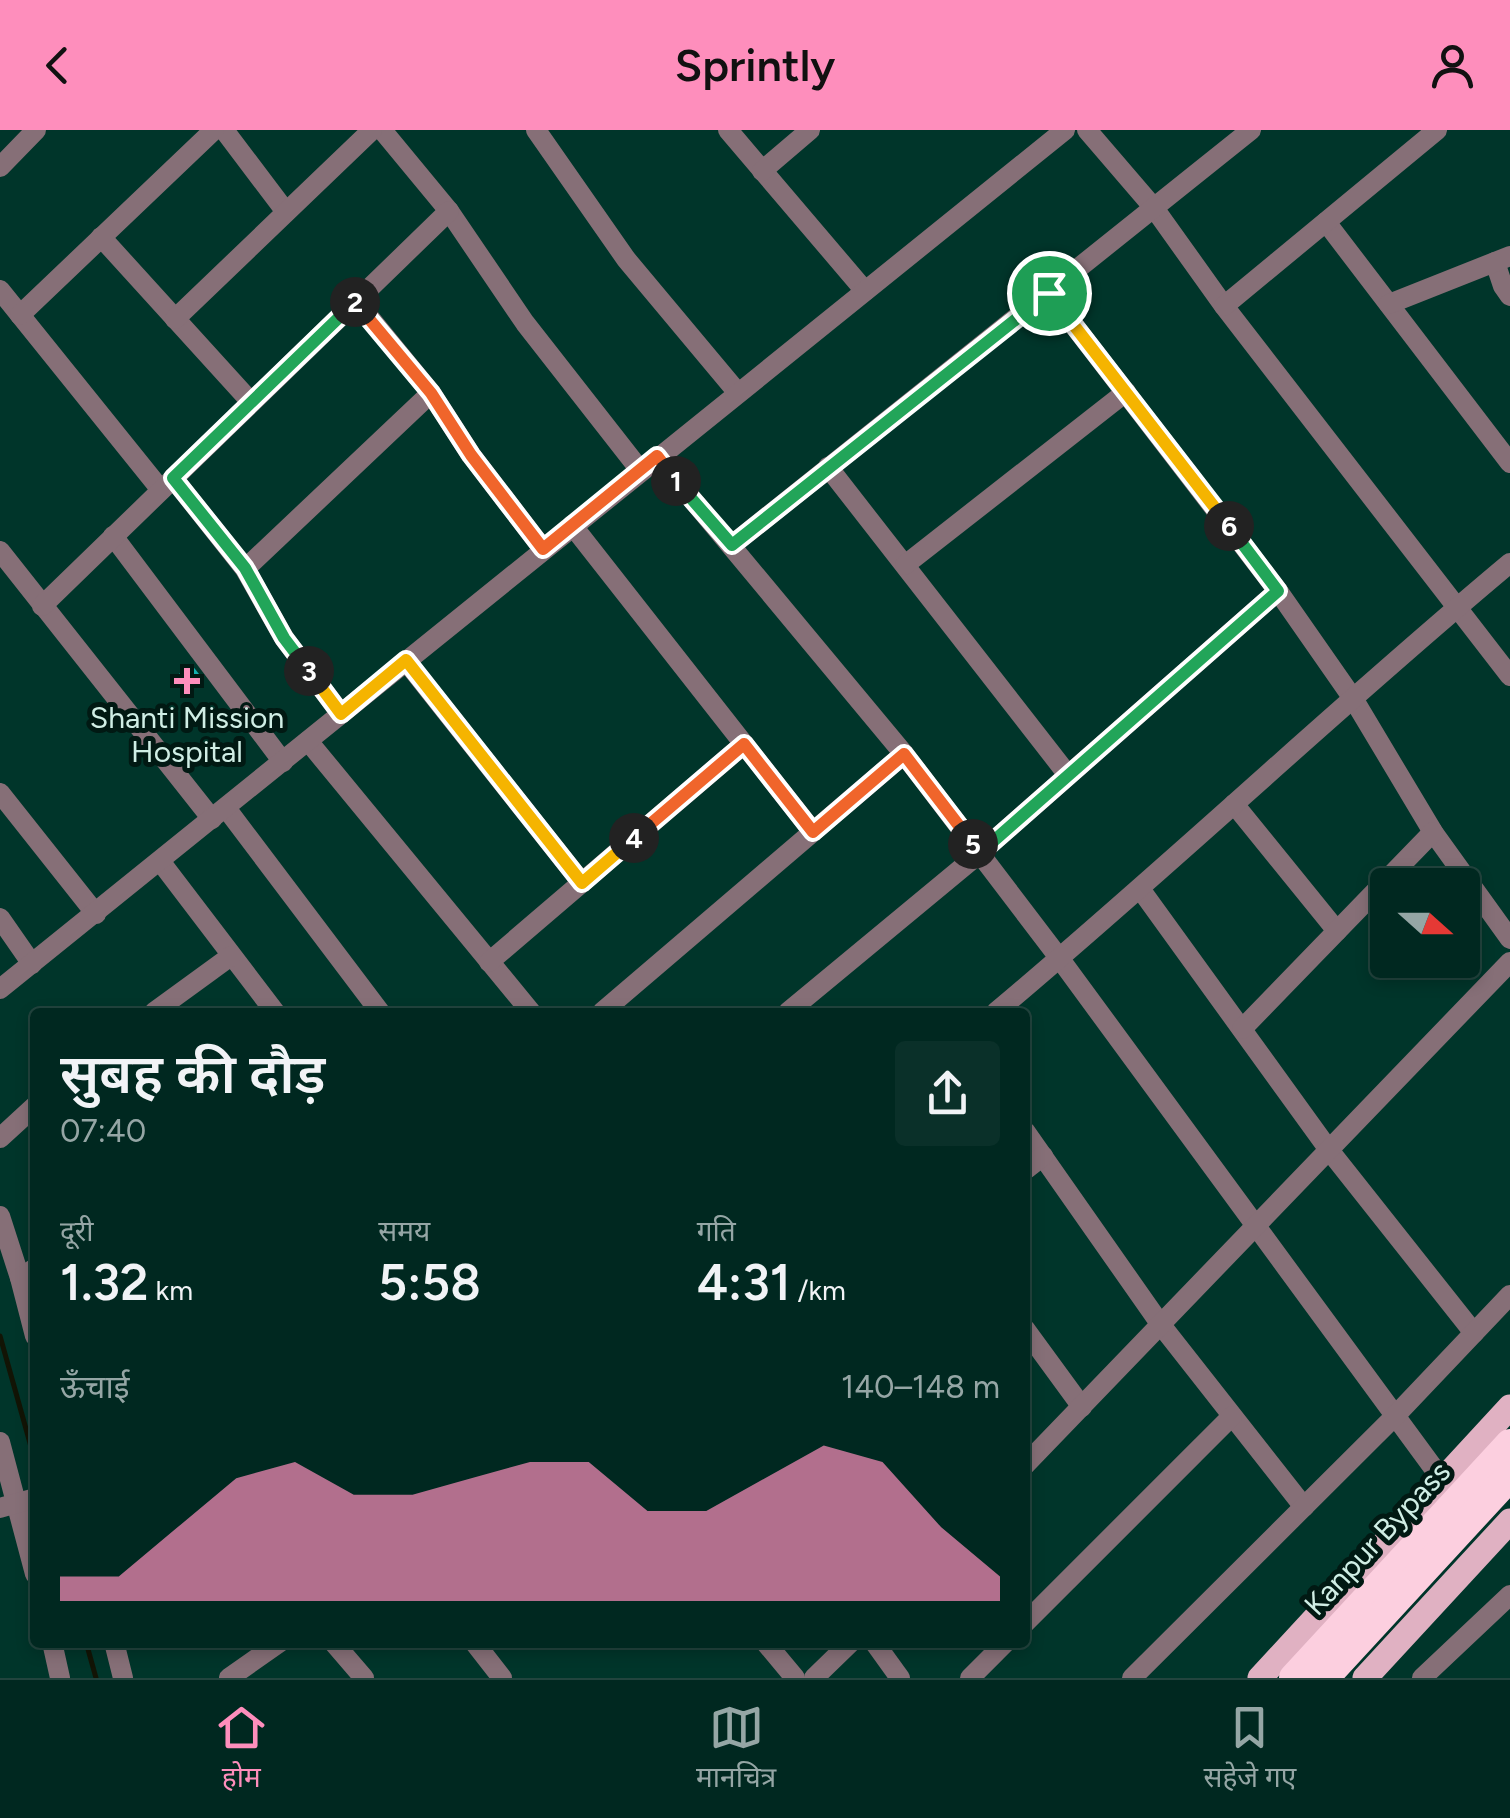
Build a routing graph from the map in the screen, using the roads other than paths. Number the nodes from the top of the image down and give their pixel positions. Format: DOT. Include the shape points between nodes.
graph roads {
  1 [pos="36,130"];
  2 [pos="214,130"];
  3 [pos="224,130"];
  4 [pos="372,130"];
  5 [pos="382,130"];
  6 [pos="728,130"];
  7 [pos="810,130"];
  8 [pos="1087,130"];
  9 [pos="1252,130"];
  10 [pos="1436,130"];
  11 [pos="1062,131"];
  12 [pos="546,133"];
  13 [pos="0,167"];
  14 [pos="762,171"];
  15 [pos="1154,208"];
  16 [pos="449,211"];
  17 [pos="286,212"];
  18 [pos="1326,222"];
  19 [pos="102,238"];
  20 [pos="1503,259"];
  21 [pos="0,290"];
  22 [pos="865,292"];
  23 [pos="1049,293"];
  24 [pos="1510,296"];
  25 [pos="356,301"];
  26 [pos="1389,304"];
  27 [pos="1224,306"];
  28 [pos="20,316"];
  29 [pos="175,318"];
  30 [pos="1126,392"];
  31 [pos="431,393"];
  32 [pos="738,393"];
  33 [pos="251,402"];
  34 [pos="657,456"];
  35 [pos="1510,463"];
  36 [pos="828,467"];
  37 [pos="640,470"];
  38 [pos="167,484"];
  39 [pos="572,525"];
  40 [pos="113,536"];
  41 [pos="732,545"];
  42 [pos="543,549"];
  43 [pos="0,551"];
  44 [pos="1510,564"];
  45 [pos="906,565"];
  46 [pos="245,568"];
  47 [pos="1278,591"];
  48 [pos="42,606"];
  49 [pos="1459,606"];
  50 [pos="406,660"];
  51 [pos="1510,676"];
  52 [pos="1354,700"];
  53 [pos="341,714"];
  54 [pos="308,741"];
  55 [pos="744,744"];
  56 [pos="904,754"];
  57 [pos="283,762"];
  58 [pos="1068,775"];
  59 [pos="0,793"];
  60 [pos="1234,804"];
  61 [pos="219,814"];
  62 [pos="813,832"];
  63 [pos="1433,832"];
  64 [pos="980,853"];
  65 [pos="160,862"];
  66 [pos="582,883"];
  67 [pos="1141,890"];
  68 [pos="96,914"];
  69 [pos="0,918"];
  70 [pos="1337,931"];
  71 [pos="1510,940"];
  72 [pos="232,956"];
  73 [pos="1060,958"];
  74 [pos="489,962"];
  75 [pos="1510,962"];
  76 [pos="32,964"];
  77 [pos="0,989"];
  78 [pos="178,1006"];
  79 [pos="271,1008"];
  80 [pos="377,1008"];
  81 [pos="528,1008"];
  82 [pos="607,1008"];
  83 [pos="793,1008"];
  84 [pos="1001,1008"];
  85 [pos="1242,1029"];
  86 [pos="30,1111"];
  87 [pos="0,1138"];
  88 [pos="1030,1138"];
  89 [pos="1329,1150"];
  90 [pos="1043,1156"];
  91 [pos="1030,1166"];
  92 [pos="0,1216"];
  93 [pos="1256,1226"];
  94 [pos="28,1273"];
  95 [pos="1510,1296"];
  96 [pos="1160,1325"];
  97 [pos="1474,1333"];
  98 [pos="1030,1337"];
  99 [pos="1082,1406"];
  100 [pos="1510,1407"];
  101 [pos="1232,1416"];
  102 [pos="1395,1416"];
  103 [pos="0,1442"];
  104 [pos="1510,1444"];
  105 [pos="1030,1460"];
  106 [pos="1510,1476"];
  107 [pos="1442,1481"];
  108 [pos="20,1502"];
  109 [pos="1304,1507"];
  110 [pos="1510,1521"];
  111 [pos="30,1550"];
  112 [pos="1510,1595"];
  113 [pos="1030,1618"];
  114 [pos="53,1648"];
  115 [pos="116,1648"];
  116 [pos="244,1648"];
  117 [pos="271,1648"];
  118 [pos="338,1648"];
  119 [pos="479,1648"];
  120 [pos="770,1648"];
  121 [pos="845,1648"];
  122 [pos="878,1648"];
  123 [pos="1000,1648"];
  124 [pos="248,1664"];
  125 [pos="1425,1677"];
  126 [pos="60,1678"];
  127 [pos="123,1678"];
  128 [pos="229,1678"];
  129 [pos="364,1678"];
  130 [pos="502,1678"];
  131 [pos="795,1678"];
  132 [pos="814,1678"];
  133 [pos="900,1678"];
  134 [pos="970,1678"];
  135 [pos="1132,1678"];
  136 [pos="1260,1678"];
  137 [pos="1294,1678"];
  138 [pos="1324,1678"];
  139 [pos="1364,1678"];
  1 -- 13 [label="street"];
  2 -- 19 [label="street"];
  3 -- 17 [label="street"];
  4 -- 17 [label="street"];
  5 -- 16 [label="street"];
  6 -- 14 [label="street"];
  7 -- 14 [label="street"];
  8 -- 15 [label="street"];
  9 -- 15 [label="street"];
  10 -- 18 [label="street"];
  11 -- 22 [label="street"];
  12 -- 32 [label="street" via="626,259"];
  14 -- 22 [label="street"];
  15 -- 23 [label="street"];
  15 -- 27 [label="street"];
  16 -- 25 [label="street"];
  16 -- 37 [label="street" via="525,323"];
  17 -- 29 [label="street"];
  18 -- 26 [label="street"];
  18 -- 27 [label="street"];
  19 -- 28 [label="street"];
  19 -- 29 [label="street"];
  20 -- 24 [label="street" via="1503,286"];
  20 -- 26 [label="street"];
  21 -- 28 [label="street"];
  22 -- 32 [label="street"];
  23 -- 30 [label="street"];
  23 -- 36 [label="street"];
  25 -- 31 [label="street"];
  25 -- 33 [label="street"];
  26 -- 35 [label="street"];
  27 -- 49 [label="street"];
  28 -- 38 [label="street"];
  29 -- 33 [label="street"];
  30 -- 45 [label="street"];
  30 -- 47 [label="street"];
  31 -- 42 [label="street"];
  31 -- 46 [label="street"];
  32 -- 34 [label="street"];
  33 -- 38 [label="street"];
  34 -- 37 [label="street"];
  34 -- 41 [label="street"];
  36 -- 41 [label="street"];
  36 -- 45 [label="street"];
  37 -- 39 [label="street"];
  38 -- 40 [label="street"];
  38 -- 46 [label="street"];
  39 -- 42 [label="street"];
  39 -- 55 [label="street"];
  40 -- 48 [label="street"];
  40 -- 57 [label="street"];
  41 -- 56 [label="street"];
  42 -- 50 [label="street"];
  43 -- 48 [label="street"];
  44 -- 49 [label="street"];
  45 -- 58 [label="street"];
  46 -- 53 [label="street" via="284,638"];
  47 -- 52 [label="street"];
  47 -- 58 [label="street"];
  48 -- 61 [label="street"];
  49 -- 51 [label="street"];
  49 -- 52 [label="street"];
  50 -- 53 [label="street"];
  50 -- 66 [label="street"];
  52 -- 60 [label="street"];
  52 -- 63 [label="street"];
  53 -- 54 [label="street"];
  54 -- 57 [label="street"];
  54 -- 74 [label="street"];
  55 -- 62 [label="street"];
  55 -- 66 [label="street"];
  56 -- 62 [label="street"];
  56 -- 64 [label="street"];
  57 -- 61 [label="street"];
  58 -- 64 [label="street"];
  59 -- 68 [label="street"];
  60 -- 67 [label="street"];
  60 -- 70 [label="street"];
  61 -- 65 [label="street"];
  61 -- 80 [label="street"];
  62 -- 82 [label="street"];
  63 -- 70 [label="street"];
  63 -- 71 [label="street"];
  64 -- 73 [label="street"];
  64 -- 83 [label="street"];
  65 -- 68 [label="street"];
  65 -- 72 [label="street"];
  66 -- 74 [label="street"];
  67 -- 73 [label="street"];
  67 -- 85 [label="street"];
  68 -- 76 [label="street"];
  69 -- 76 [label="street"];
  70 -- 85 [label="street"];
  72 -- 78 [label="street"];
  72 -- 79 [label="street"];
  73 -- 84 [label="street"];
  73 -- 93 [label="street"];
  74 -- 81 [label="street"];
  75 -- 89 [label="street"];
  76 -- 77 [label="street"];
  85 -- 89 [label="street"];
  86 -- 87 [label="street"];
  88 -- 90 [label="street"];
  89 -- 93 [label="street"];
  89 -- 97 [label="street"];
  90 -- 91 [label="street"];
  90 -- 96 [label="street"];
  92 -- 94 [label="street"];
  93 -- 96 [label="street"];
  93 -- 102 [label="street"];
  95 -- 97 [label="street"];
  96 -- 99 [label="street"];
  96 -- 101 [label="street"];
  97 -- 102 [label="street"];
  98 -- 99 [label="street"];
  99 -- 105 [label="street"];
  100 -- 107 [label="main road"];
  101 -- 109 [label="street"];
  101 -- 113 [label="street"];
  102 -- 107 [label="street"];
  102 -- 109 [label="street"];
  103 -- 108 [label="street"];
  104 -- 137 [label="highway, Kanpur Bypass"];
  106 -- 138 [label="highway, Kanpur Bypass"];
  107 -- 136 [label="main road"];
  108 -- 111 [label="street"];
  109 -- 135 [label="street"];
  110 -- 139 [label="main road"];
  112 -- 125 [label="street"];
  114 -- 126 [label="street"];
  115 -- 127 [label="street"];
  116 -- 124 [label="street"];
  117 -- 124 [label="street"];
  118 -- 129 [label="street"];
  119 -- 130 [label="street"];
  120 -- 131 [label="street"];
  121 -- 132 [label="street"];
  122 -- 133 [label="street"];
  123 -- 134 [label="street"];
  124 -- 128 [label="street"];
}
